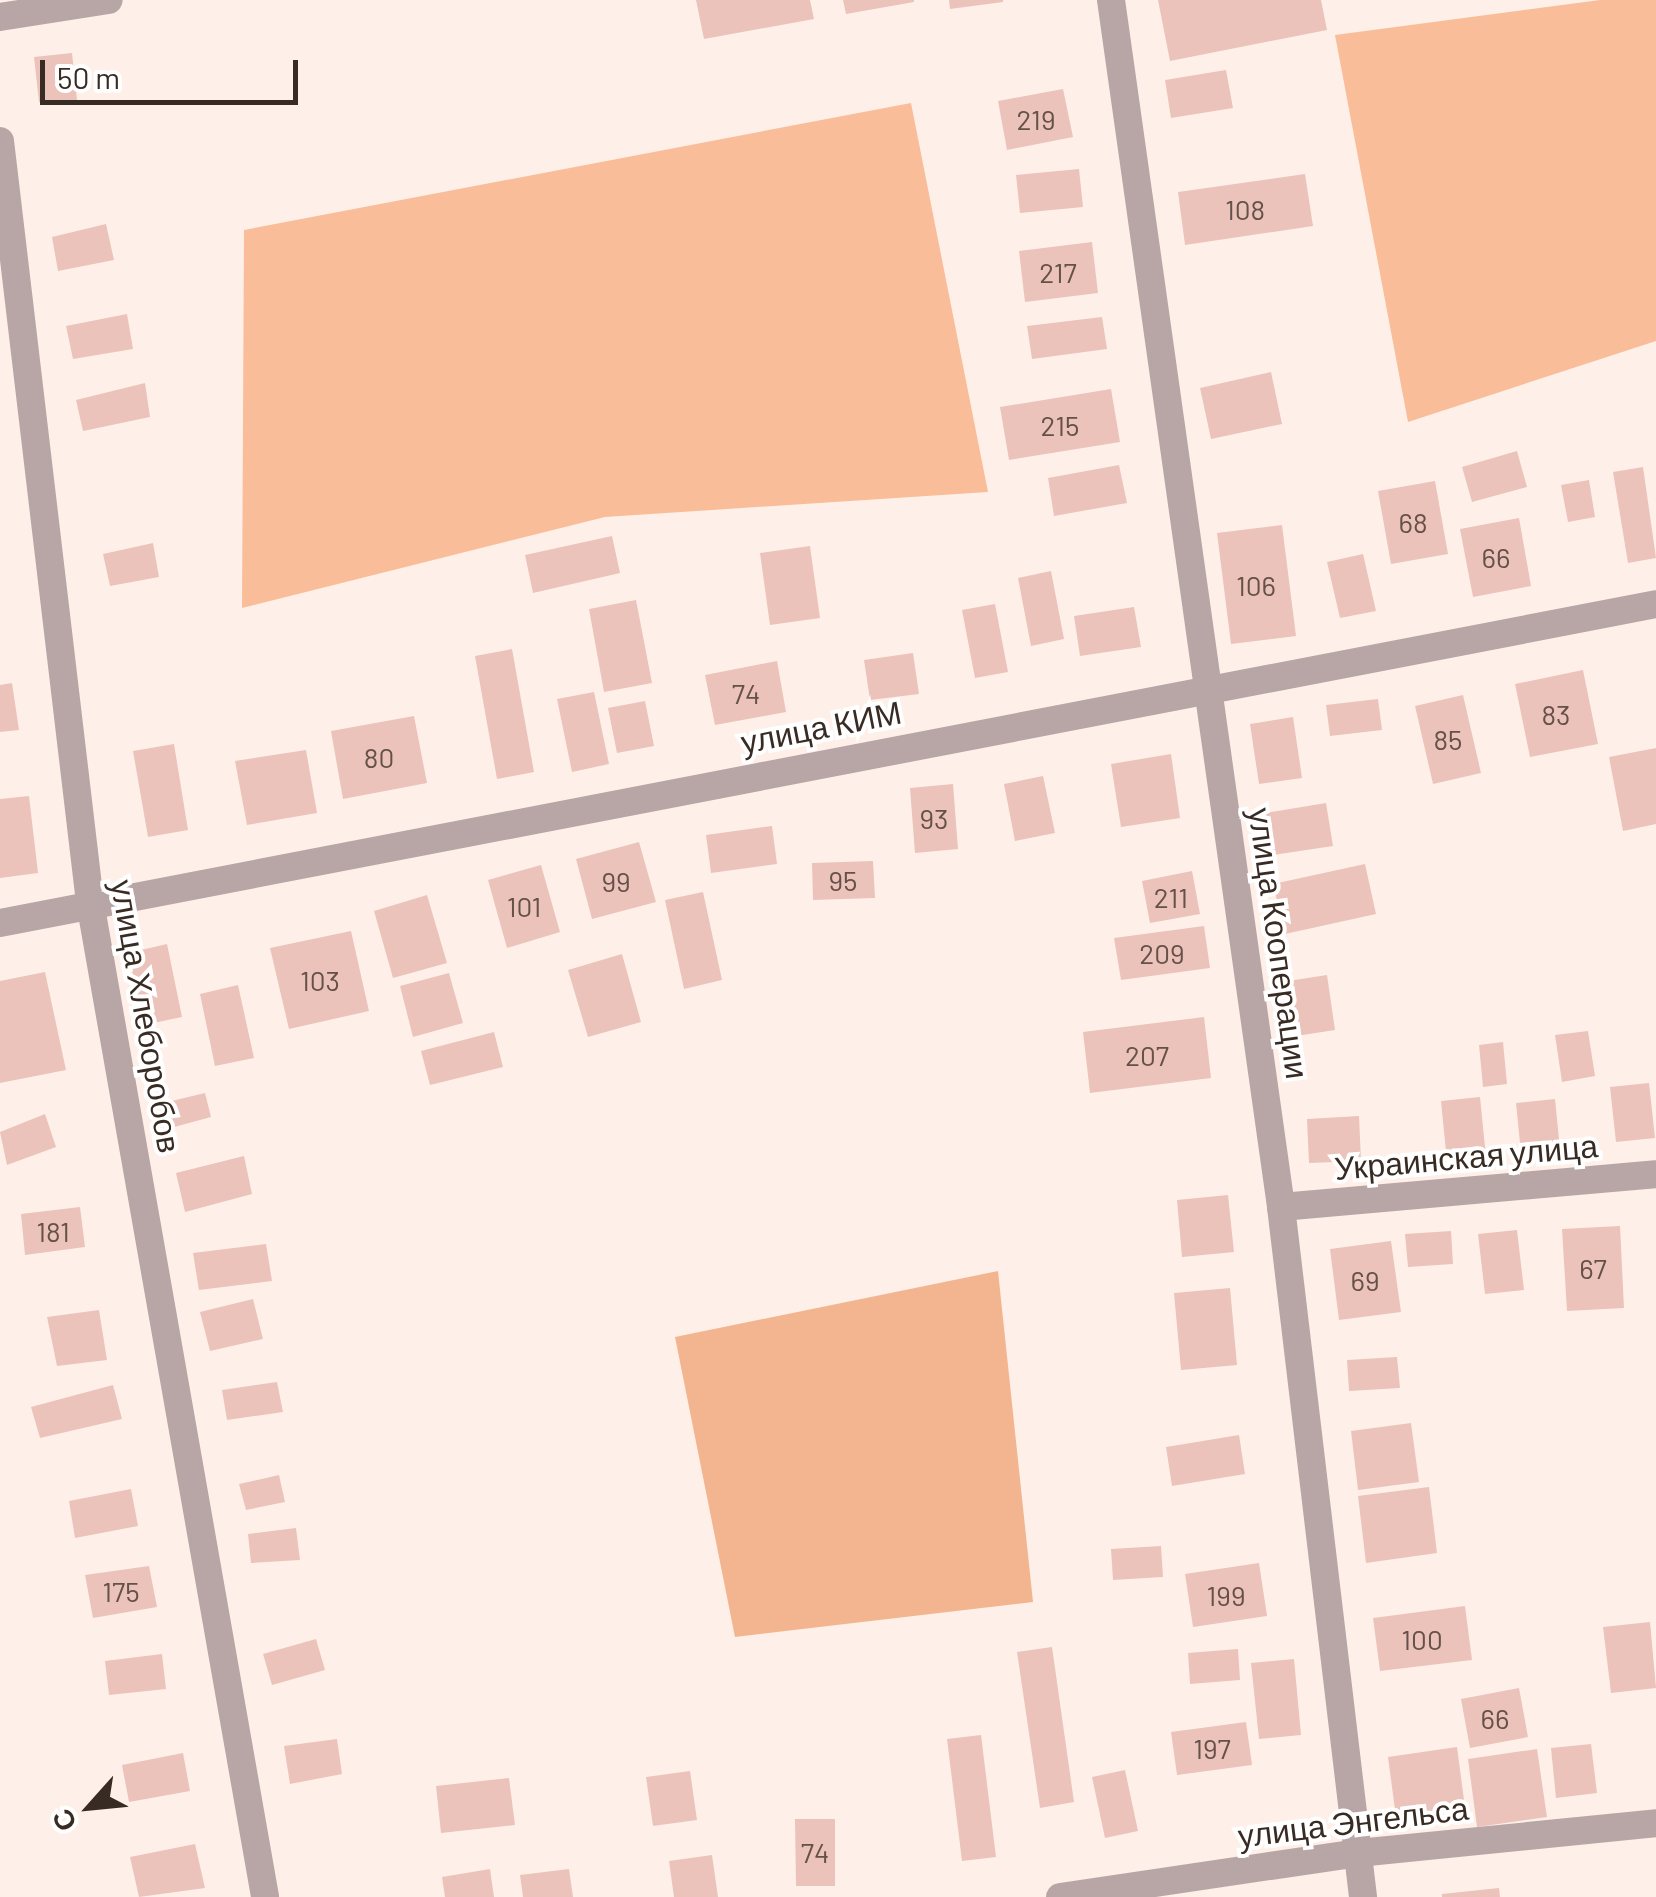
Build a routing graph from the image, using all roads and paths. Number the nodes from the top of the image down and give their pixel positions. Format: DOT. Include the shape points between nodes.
graph roads {
  1 [pos="109,0"];
  2 [pos="1111,0"];
  3 [pos="0,17"];
  4 [pos="0,141"];
  5 [pos="1656,604"];
  6 [pos="1210,686"];
  7 [pos="90,902"];
  8 [pos="0,922"];
  9 [pos="1656,1174"];
  10 [pos="1281,1207"];
  11 [pos="1656,1823"];
  12 [pos="1358,1853"];
  13 [pos="265,1897"];
  14 [pos="1060,1897"];
  15 [pos="1363,1897"];
  1 -- 3 [label="street"];
  2 -- 6 [label="street, улица Кооперации"];
  4 -- 7 [label="street, улица Хлеборобов"];
  5 -- 6 [label="street, улица КИМ"];
  6 -- 7 [label="street, улица КИМ"];
  6 -- 10 [label="street, улица Кооперации"];
  7 -- 8 [label="street, улица КИМ"];
  7 -- 13 [label="street, улица Хлеборобов"];
  9 -- 10 [label="street, Украинская улица"];
  10 -- 12 [label="street, улица Кооперации"];
  11 -- 12 [label="street, улица Энгельса"];
  12 -- 14 [label="street, улица Энгельса"];
  12 -- 15 [label="street, улица Кооперации"];
}
